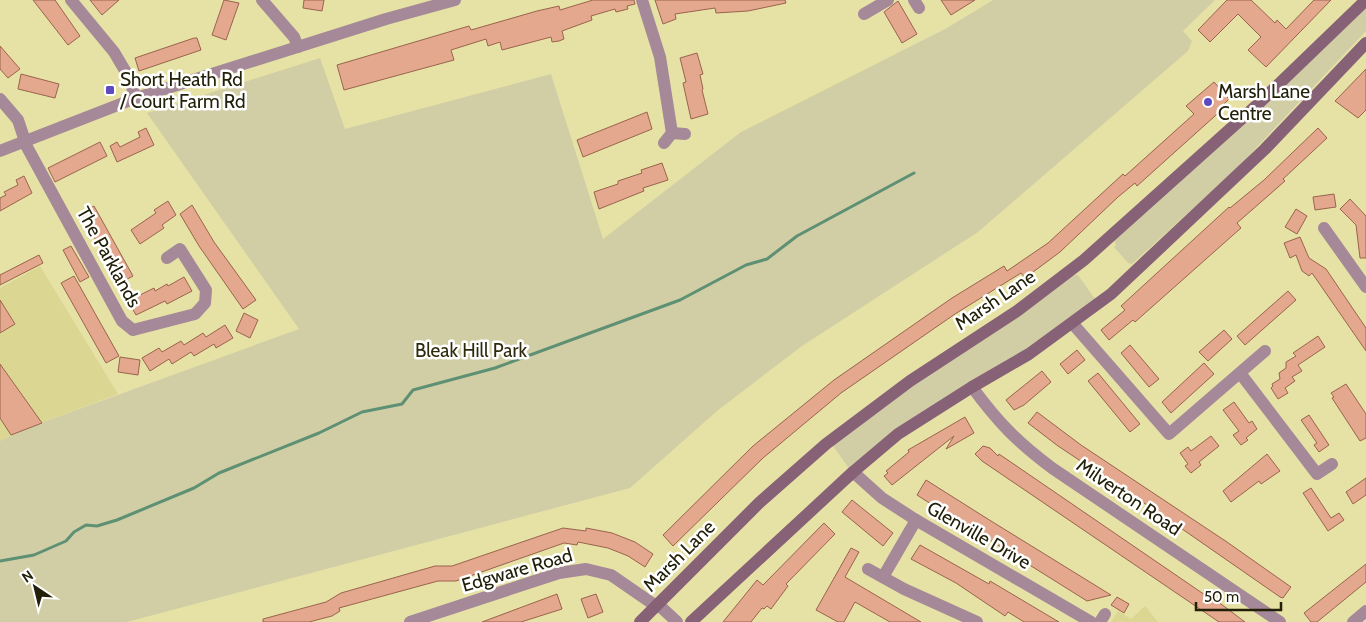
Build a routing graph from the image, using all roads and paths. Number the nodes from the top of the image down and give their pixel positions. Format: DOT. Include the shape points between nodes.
graph roads {
  1 [pos="71,0"];
  2 [pos="262,0"];
  3 [pos="455,0"];
  4 [pos="642,0"];
  5 [pos="888,0"];
  6 [pos="1366,0"];
  7 [pos="864,14"];
  8 [pos="1366,43"];
  9 [pos="298,47"];
  10 [pos="136,98"];
  11 [pos="0,99"];
  12 [pos="685,134"];
  13 [pos="24,140"];
  14 [pos="0,151"];
  15 [pos="1324,228"];
  16 [pos="167,258"];
  17 [pos="1366,286"];
  18 [pos="1073,324"];
  19 [pos="1265,351"];
  20 [pos="1240,373"];
  21 [pos="972,387"];
  22 [pos="1332,464"];
  23 [pos="854,472"];
  24 [pos="916,520"];
  25 [pos="868,569"];
  26 [pos="883,577"];
  27 [pos="656,606"];
  28 [pos="1366,611"];
  29 [pos="410,622"];
  30 [pos="640,622"];
  31 [pos="676,622"];
  32 [pos="691,622"];
  33 [pos="977,622"];
  34 [pos="1091,622"];
  35 [pos="1280,622"];
  36 [pos="1353,622"];
  1 -- 10 [label="street" via="114,52"];
  2 -- 9 [label="street" via="294,37"];
  3 -- 9 [label="street"];
  4 -- 12 [label="street" via="660,57 668,138"];
  5 -- 7 [label="street"];
  6 -- 27 [label="main road, Marsh Lane" via="1237,123 1084,260 1017,311 910,380 826,444 759,503"];
  8 -- 18 [label="main road" via="1222,191 1111,294"];
  9 -- 10 [label="street"];
  10 -- 13 [label="street"];
  11 -- 13 [label="street" via="18,120"];
  13 -- 14 [label="street"];
  13 -- 16 [label="street, The Parklands" via="122,321 133,330 195,314 206,303 206,290 180,249"];
  15 -- 17 [label="street"];
  18 -- 20 [label="street" via="1169,434"];
  18 -- 21 [label="main road"];
  19 -- 20 [label="street"];
  20 -- 22 [label="street" via="1317,474"];
  21 -- 23 [label="main road" via="898,434"];
  21 -- 35 [label="street, Milverton Road" via="998,422 1020,444"];
  23 -- 24 [label="street, Glenville Drive" via="882,498"];
  23 -- 32 [label="main road"];
  24 -- 26 [label="street"];
  24 -- 34 [label="street, Glenville Drive"];
  25 -- 26 [label="street"];
  26 -- 33 [label="street"];
  27 -- 29 [label="street, Edgware Road" via="611,575 586,569 559,573"];
  27 -- 30 [label="main road, Marsh Lane"];
  27 -- 31 [label="street, Edgware Road"];
  28 -- 36 [label="street"];
}
